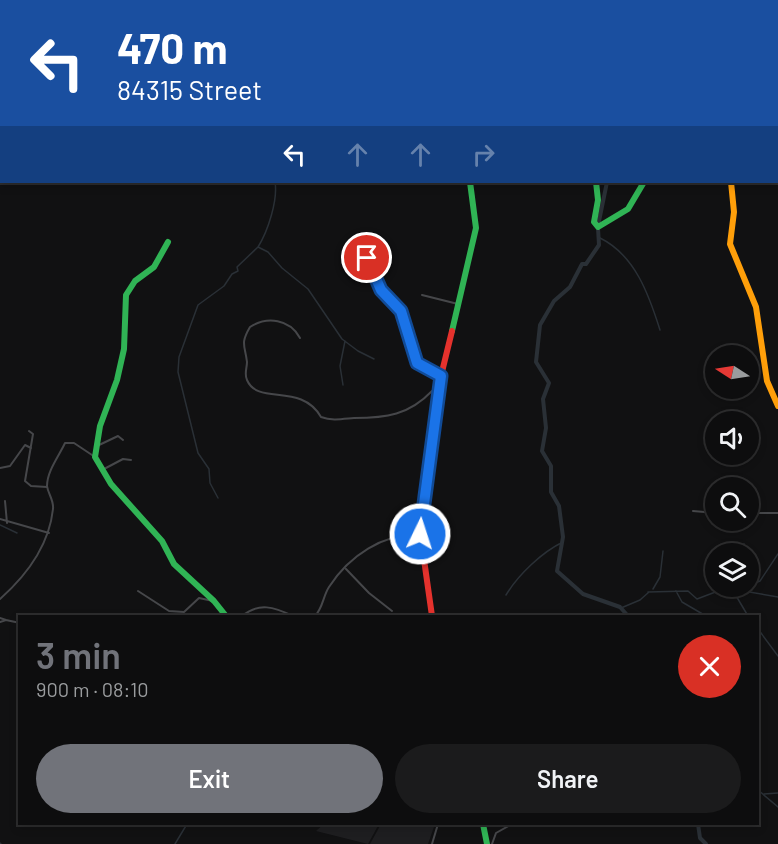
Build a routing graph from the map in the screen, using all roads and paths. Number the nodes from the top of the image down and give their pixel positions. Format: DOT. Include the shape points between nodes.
graph roads {
  1 [pos="470,183"];
  2 [pos="596,183"];
  3 [pos="643,183"];
  4 [pos="731,183"];
  5 [pos="168,242"];
  6 [pos="346,247"];
  7 [pos="422,295"];
  8 [pos="458,304"];
  9 [pos="300,338"];
  10 [pos="441,376"];
  11 [pos="438,391"];
  12 [pos="778,406"];
  13 [pos="29,431"];
  14 [pos="123,440"];
  15 [pos="97,446"];
  16 [pos="31,448"];
  17 [pos="95,457"];
  18 [pos="131,460"];
  19 [pos="0,468"];
  20 [pos="104,469"];
  21 [pos="47,487"];
  22 [pos="5,501"];
  23 [pos="693,511"];
  24 [pos="705,512"];
  25 [pos="759,513"];
  26 [pos="778,513"];
  27 [pos="0,519"];
  28 [pos="7,523"];
  29 [pos="49,533"];
  30 [pos="420,534"];
  31 [pos="345,568"];
  32 [pos="138,591"];
  33 [pos="0,599"];
  34 [pos="214,601"];
  35 [pos="392,611"];
  36 [pos="225,615"];
  37 [pos="244,615"];
  38 [pos="291,615"];
  39 [pos="316,615"];
  40 [pos="432,615"];
  41 [pos="0,620"];
  42 [pos="18,623"];
  43 [pos="438,825"];
  44 [pos="483,825"];
  45 [pos="510,825"];
  46 [pos="432,844"];
  47 [pos="487,844"];
  48 [pos="492,844"];
  1 -- 8 [label="street" via="476,228"];
  2 -- 3 [label="street" via="597,227 628,209"];
  4 -- 12 [label="street" via="734,212 730,244 756,307 767,381"];
  5 -- 15 [label="street" via="154,267 135,281 126,295 124,349"];
  6 -- 10 [label="street" via="363,253 381,290 401,311 417,363"];
  7 -- 8 [label="street"];
  8 -- 10 [label="street"];
  9 -- 11 [label="street" via="286,323 263,320 250,327 243,347 246,378 253,388 267,395 286,395 311,403 321,417 334,420 392,417"];
  10 -- 11 [label="street"];
  11 -- 30 [label="street"];
  13 -- 16 [label="street" via="33,434"];
  14 -- 15 [label="street" via="118,436"];
  15 -- 17 [label="street"];
  16 -- 19 [label="street" via="25,445 10,466"];
  16 -- 21 [label="street" via="25,481 31,486"];
  17 -- 20 [label="street"];
  17 -- 21 [label="street" via="67,442"];
  18 -- 20 [label="street" via="123,459"];
  20 -- 34 [label="street" via="111,484 162,541 174,564"];
  21 -- 29 [label="street" via="54,506"];
  22 -- 28 [label="street"];
  23 -- 24 [label="street"];
  25 -- 26 [label="street"];
  27 -- 28 [label="street"];
  28 -- 29 [label="street"];
  29 -- 33 [label="street" via="37,556"];
  30 -- 31 [label="street" via="377,542"];
  30 -- 40 [label="street"];
  31 -- 35 [label="street"];
  31 -- 39 [label="street" via="330,586"];
  32 -- 34 [label="street" via="172,612 184,612 199,598"];
  34 -- 36 [label="street"];
  37 -- 38 [label="street" via="264,607"];
  41 -- 42 [label="street"];
  43 -- 46 [label="street"];
  44 -- 47 [label="street"];
  45 -- 48 [label="street" via="496,832"];
}
